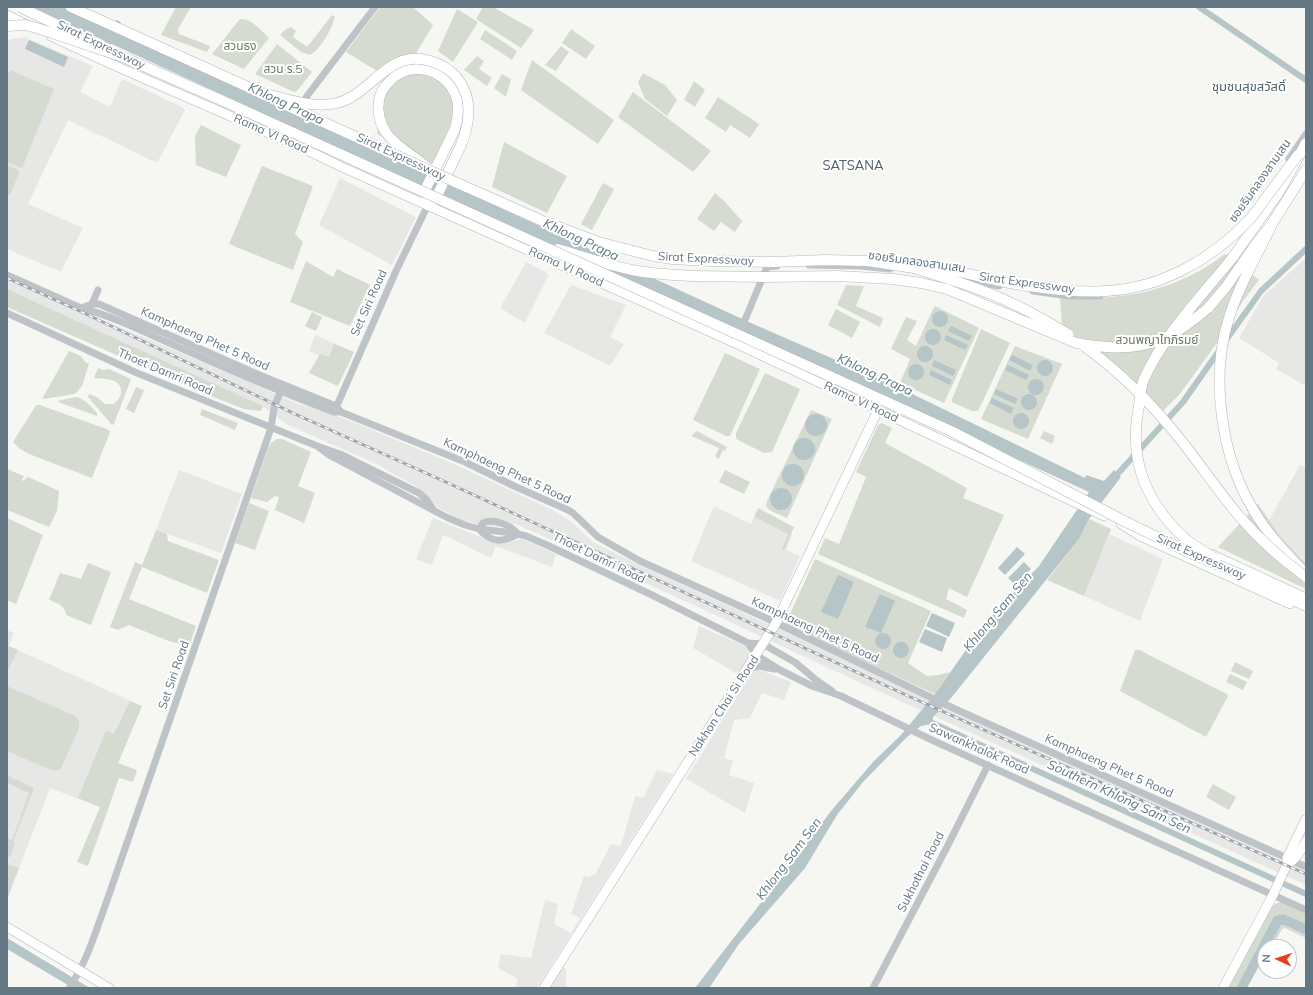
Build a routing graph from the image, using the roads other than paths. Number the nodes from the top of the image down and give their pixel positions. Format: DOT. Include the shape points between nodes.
graph roads {
  1 [pos="20,7"];
  2 [pos="71,7"];
  3 [pos="80,7"];
  4 [pos="375,7"];
  5 [pos="7,15"];
  6 [pos="7,26"];
  7 [pos="123,56"];
  8 [pos="99,59"];
  9 [pos="259,92"];
  10 [pos="1306,134"];
  11 [pos="283,139"];
  12 [pos="1306,143"];
  13 [pos="1298,155"];
  14 [pos="432,170"];
  15 [pos="1306,170"];
  16 [pos="428,205"];
  17 [pos="1273,222"];
  18 [pos="531,241"];
  19 [pos="914,268"];
  20 [pos="7,275"];
  21 [pos="98,290"];
  22 [pos="92,304"];
  23 [pos="81,308"];
  24 [pos="7,313"];
  25 [pos="735,343"];
  26 [pos="281,388"];
  27 [pos="337,410"];
  28 [pos="878,410"];
  29 [pos="272,428"];
  30 [pos="1123,524"];
  31 [pos="479,529"];
  32 [pos="518,534"];
  33 [pos="1242,575"];
  34 [pos="1306,576"];
  35 [pos="1306,598"];
  36 [pos="1306,606"];
  37 [pos="1306,611"];
  38 [pos="776,623"];
  39 [pos="748,643"];
  40 [pos="763,644"];
  41 [pos="756,655"];
  42 [pos="747,669"];
  43 [pos="780,670"];
  44 [pos="841,696"];
  45 [pos="988,765"];
  46 [pos="1306,819"];
  47 [pos="1306,835"];
  48 [pos="1291,860"];
  49 [pos="1306,867"];
  50 [pos="1274,892"];
  51 [pos="1306,910"];
  52 [pos="7,927"];
  53 [pos="78,975"];
  54 [pos="69,988"];
  55 [pos="109,988"];
  56 [pos="544,988"];
  57 [pos="873,988"];
  58 [pos="1223,988"];
  1 -- 7 [label="highway, Sirat Expressway, bridge"];
  2 -- 9 [label="highway, Sirat Expressway, bridge"];
  3 -- 8 [label="street" via="116,27"];
  4 -- 11 [label="street" via="307,96"];
  5 -- 8 [label="main road, Rama VI Road"];
  6 -- 7 [label="highway, bridge" via="25,25 37,28"];
  7 -- 18 [label="highway, Sirat Expressway, bridge"];
  8 -- 11 [label="main road, Rama VI Road"];
  9 -- 14 [label="highway, Sirat Expressway, bridge"];
  9 -- 16 [label="highway, bridge" via="309,104 327,105 352,97 396,63 425,59 442,65 461,83 465,91 469,121 461,145 438,194"];
  10 -- 25 [label="street, ซอยริมคลองสามเสน" via="1249,219 1236,233 1188,270 1154,285 1119,294 1088,297 860,266 767,267"];
  11 -- 16 [label="main road, Rama VI Road"];
  12 -- 13 [label="highway, Sirat Expressway"];
  13 -- 19 [label="highway, Sirat Expressway, bridge" via="1250,219 1219,247 1188,268 1154,282 1120,290 1070,291 1021,285 939,269"];
  13 -- 33 [label="highway, bridge" via="1279,192 1233,258 1165,340 1143,380 1136,425 1136,449 1142,476 1152,499 1165,518 1189,541"];
  14 -- 14 [label="highway" via="402,149 387,134 379,117 380,94 390,80 404,71 424,69 441,76 448,82 456,97 458,118 455,128"];
  14 -- 16 [label="highway" via="426,188"];
  14 -- 19 [label="highway, Sirat Expressway, bridge" via="545,222 598,242 646,254 672,259 711,261 868,261"];
  15 -- 17 [label="highway, Sirat Expressway"];
  16 -- 25 [label="main road, Rama VI Road"];
  16 -- 27 [label="street, Set Siri Road" via="396,271"];
  17 -- 18 [label="highway, Sirat Expressway, bridge" via="1226,288 1208,308 1163,339 1132,347 1076,343 947,289 893,278 671,275 631,270"];
  17 -- 34 [label="highway" via="1241,287 1228,321 1221,362 1220,398 1223,430 1231,463 1243,492 1254,512"];
  18 -- 33 [label="highway, Sirat Expressway, bridge" via="953,432 1132,525"];
  19 -- 34 [label="highway, bridge" via="970,286 1040,317 1073,337 1105,362 1147,401 1239,516 1273,551"];
  20 -- 23 [label="street, Kamphaeng Phet 5 Road"];
  21 -- 22 [label="street"];
  22 -- 23 [label="street"];
  22 -- 26 [label="street, Kamphaeng Phet 5 Road" via="100,304"];
  23 -- 26 [label="street, Kamphaeng Phet 5 Road"];
  24 -- 29 [label="street, Thoet Damri Road" via="137,373"];
  25 -- 28 [label="main road, Rama VI Road"];
  26 -- 27 [label="street, Kamphaeng Phet 5 Road"];
  26 -- 29 [label="street, Set Siri Road" via="274,408"];
  27 -- 38 [label="street, Kamphaeng Phet 5 Road" via="465,462 563,508 605,542"];
  28 -- 30 [label="main road, Rama VI Road"];
  28 -- 38 [label="main road, Nakhon Chai Si Road"];
  29 -- 31 [label="street, Thoet Damri Road" via="317,446 329,455 435,511"];
  29 -- 53 [label="street, Set Siri Road" via="153,770"];
  30 -- 35 [label="main road, Rama VI Road" via="1147,529 1210,554"];
  30 -- 37 [label="main road, Rama VI Road" via="1142,537"];
  31 -- 32 [label="street, Thoet Damri Road" via="485,536 500,541"];
  31 -- 32 [label="street, Thoet Damri Road" via="483,523 493,521 514,529"];
  32 -- 39 [label="street, Thoet Damri Road" via="549,546"];
  33 -- 36 [label="highway, Sirat Expressway"];
  38 -- 40 [label="main road, Nakhon Chai Si Road"];
  38 -- 48 [label="street, Kamphaeng Phet 5 Road" via="953,708"];
  39 -- 40 [label="street, Thoet Damri Road"];
  39 -- 41 [label="street"];
  40 -- 41 [label="main road, Nakhon Chai Si Road"];
  40 -- 44 [label="street, Sawankhalok Road" via="796,663"];
  41 -- 42 [label="main road, Nakhon Chai Si Road"];
  41 -- 43 [label="street, Sawankhalok Road"];
  42 -- 43 [label="street" via="759,666"];
  42 -- 56 [label="main road, Nakhon Chai Si Road"];
  43 -- 44 [label="street, Sawankhalok Road" via="812,686"];
  44 -- 45 [label="street, Sawankhalok Road"];
  45 -- 50 [label="street, Sawankhalok Road"];
  45 -- 57 [label="street, Sukhothai Road"];
  46 -- 48 [label="main road"];
  47 -- 48 [label="main road"];
  48 -- 49 [label="street, Kamphaeng Phet 5 Road"];
  48 -- 50 [label="main road"];
  50 -- 51 [label="street, Sawankhalok Road"];
  50 -- 58 [label="main road"];
  52 -- 53 [label="main road"];
  53 -- 54 [label="street, Set Siri Road"];
  53 -- 55 [label="main road"];
}
